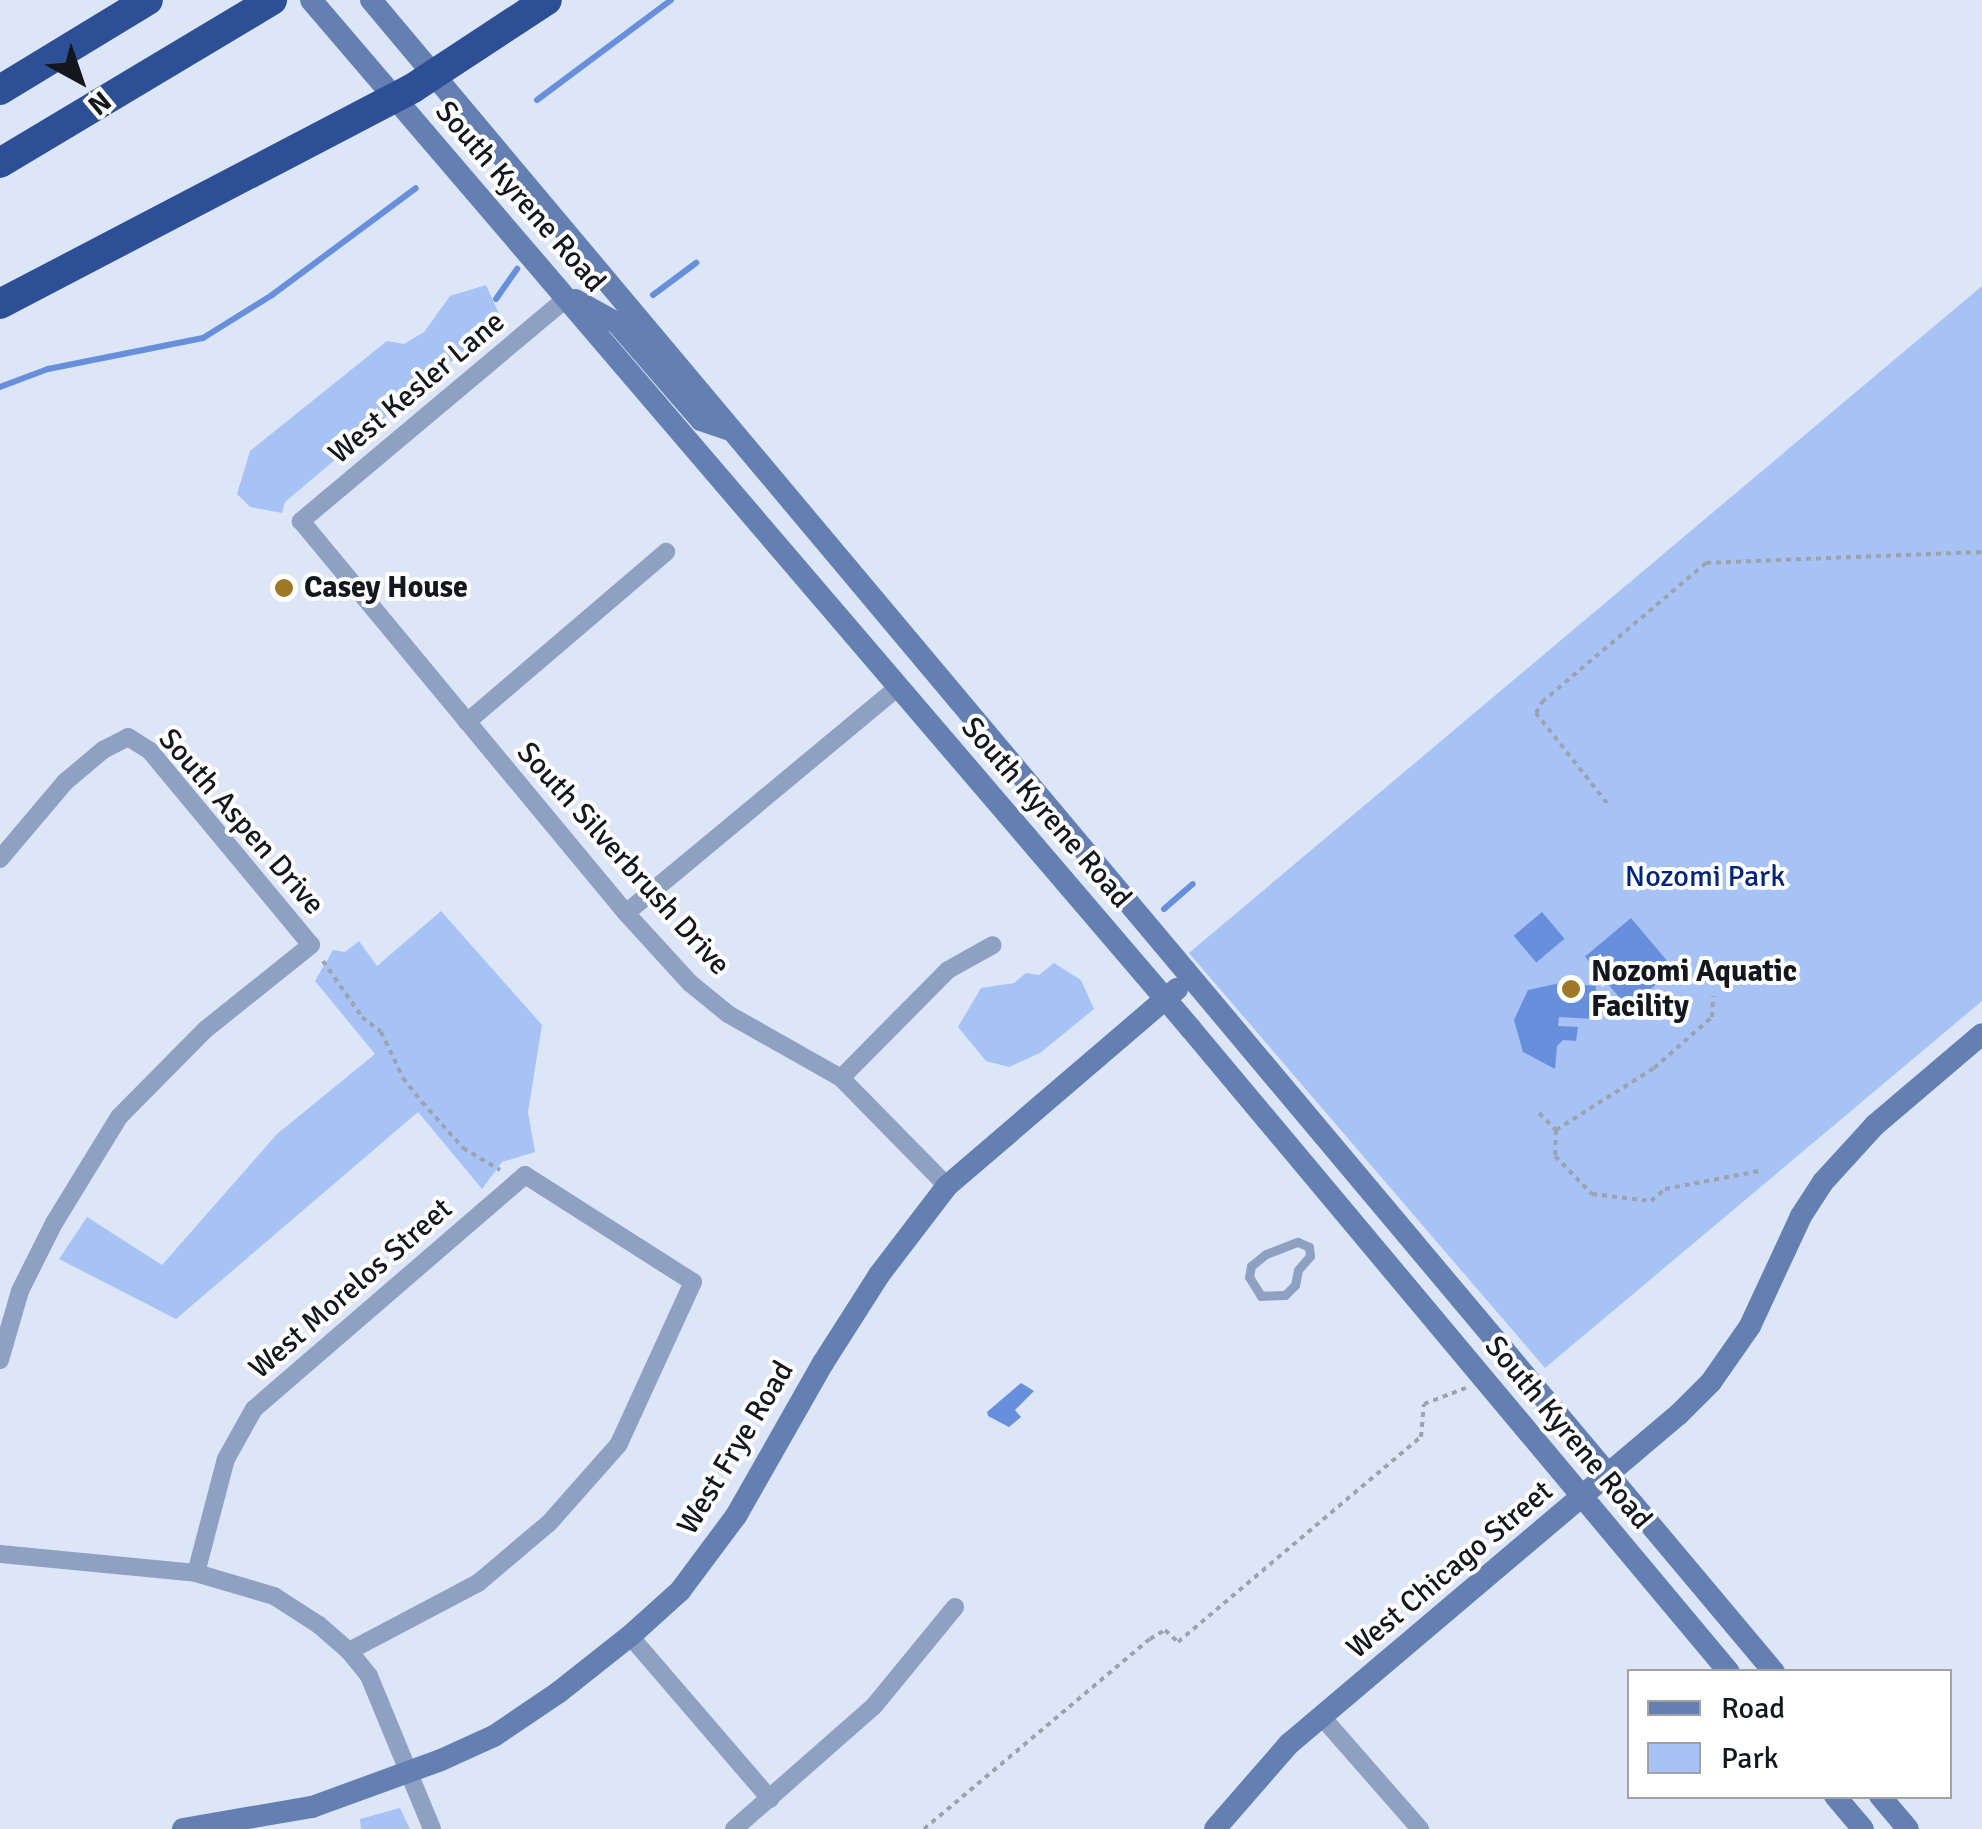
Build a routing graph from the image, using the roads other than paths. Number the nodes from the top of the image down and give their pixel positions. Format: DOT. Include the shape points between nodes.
graph roads {
  1 [pos="148,0"];
  2 [pos="272,0"];
  3 [pos="311,0"];
  4 [pos="372,0"];
  5 [pos="547,0"];
  6 [pos="434,75"];
  7 [pos="384,87"];
  8 [pos="0,90"];
  9 [pos="0,164"];
  10 [pos="568,297"];
  11 [pos="0,304"];
  12 [pos="730,430"];
  13 [pos="301,521"];
  14 [pos="666,552"];
  15 [pos="898,687"];
  16 [pos="466,722"];
  17 [pos="0,859"];
  18 [pos="626,913"];
  19 [pos="994,945"];
  20 [pos="1190,979"];
  21 [pos="1165,998"];
  22 [pos="1982,1034"];
  23 [pos="841,1078"];
  24 [pos="947,1186"];
  25 [pos="1310,1246"];
  26 [pos="0,1360"];
  27 [pos="1609,1475"];
  28 [pos="1582,1497"];
  29 [pos="0,1554"];
  30 [pos="196,1573"];
  31 [pos="955,1607"];
  32 [pos="630,1636"];
  33 [pos="349,1650"];
  34 [pos="1726,1669"];
  35 [pos="1771,1669"];
  36 [pos="1322,1716"];
  37 [pos="409,1773"];
  38 [pos="770,1799"];
  39 [pos="1837,1799"];
  40 [pos="1883,1799"];
  41 [pos="217,1826"];
  42 [pos="183,1829"];
  43 [pos="432,1829"];
  44 [pos="734,1829"];
  45 [pos="1215,1829"];
  46 [pos="1420,1829"];
  47 [pos="1862,1829"];
  48 [pos="1908,1829"];
  1 -- 8 [label="highway"];
  2 -- 9 [label="highway"];
  3 -- 7 [label="main road, South Kyrene Road"];
  4 -- 6 [label="main road, South Kyrene Road"];
  5 -- 6 [label="highway"];
  6 -- 7 [label="highway"];
  6 -- 12 [label="main road, South Kyrene Road"];
  7 -- 10 [label="main road, South Kyrene Road"];
  7 -- 11 [label="highway"];
  10 -- 12 [label="main road" via="617,323 701,420"];
  10 -- 13 [label="street, West Kesler Lane"];
  10 -- 15 [label="main road, South Kyrene Road"];
  12 -- 20 [label="main road, South Kyrene Road"];
  13 -- 16 [label="street, South Silverbrush Drive"];
  14 -- 16 [label="street"];
  15 -- 18 [label="street"];
  15 -- 21 [label="main road, South Kyrene Road"];
  16 -- 18 [label="street, South Silverbrush Drive"];
  17 -- 26 [label="street, South Aspen Drive" via="65,782 102,750 128,738 150,751 311,945 204,1030 119,1117 28,1274"];
  18 -- 23 [label="street, South Silverbrush Drive" via="728,1014"];
  19 -- 23 [label="street" via="948,970"];
  20 -- 21 [label="main road, West Frye Road"];
  20 -- 27 [label="main road, South Kyrene Road"];
  21 -- 24 [label="main road, West Frye Road"];
  21 -- 28 [label="main road, South Kyrene Road"];
  22 -- 27 [label="main road, West Chicago Street" via="1875,1125 1823,1182 1736,1349 1679,1414"];
  23 -- 24 [label="street, South Silverbrush Drive"];
  24 -- 32 [label="main road, West Frye Road" via="860,1304 736,1516 680,1591"];
  25 -- 25 [label="lane" via="1298,1242 1252,1266 1249,1277 1261,1296 1285,1295"];
  27 -- 28 [label="main road, West Chicago Street"];
  27 -- 35 [label="main road, South Kyrene Road"];
  28 -- 34 [label="main road, South Kyrene Road"];
  28 -- 36 [label="main road, West Chicago Street"];
  29 -- 30 [label="street"];
  30 -- 33 [label="street" via="274,1596"];
  30 -- 33 [label="street, West Morelos Street" via="226,1460 254,1409 520,1179 693,1282 619,1444 550,1523 478,1583"];
  31 -- 38 [label="street" via="874,1706"];
  32 -- 37 [label="main road, West Frye Road" via="494,1736"];
  32 -- 38 [label="street"];
  33 -- 37 [label="street" via="369,1676"];
  36 -- 45 [label="main road, West Chicago Street"];
  36 -- 46 [label="street"];
  37 -- 41 [label="main road, West Frye Road" via="312,1807"];
  37 -- 43 [label="street"];
  38 -- 44 [label="street"];
  39 -- 47 [label="main road"];
  40 -- 48 [label="main road"];
  41 -- 42 [label="main road, West Frye Road"];
}
